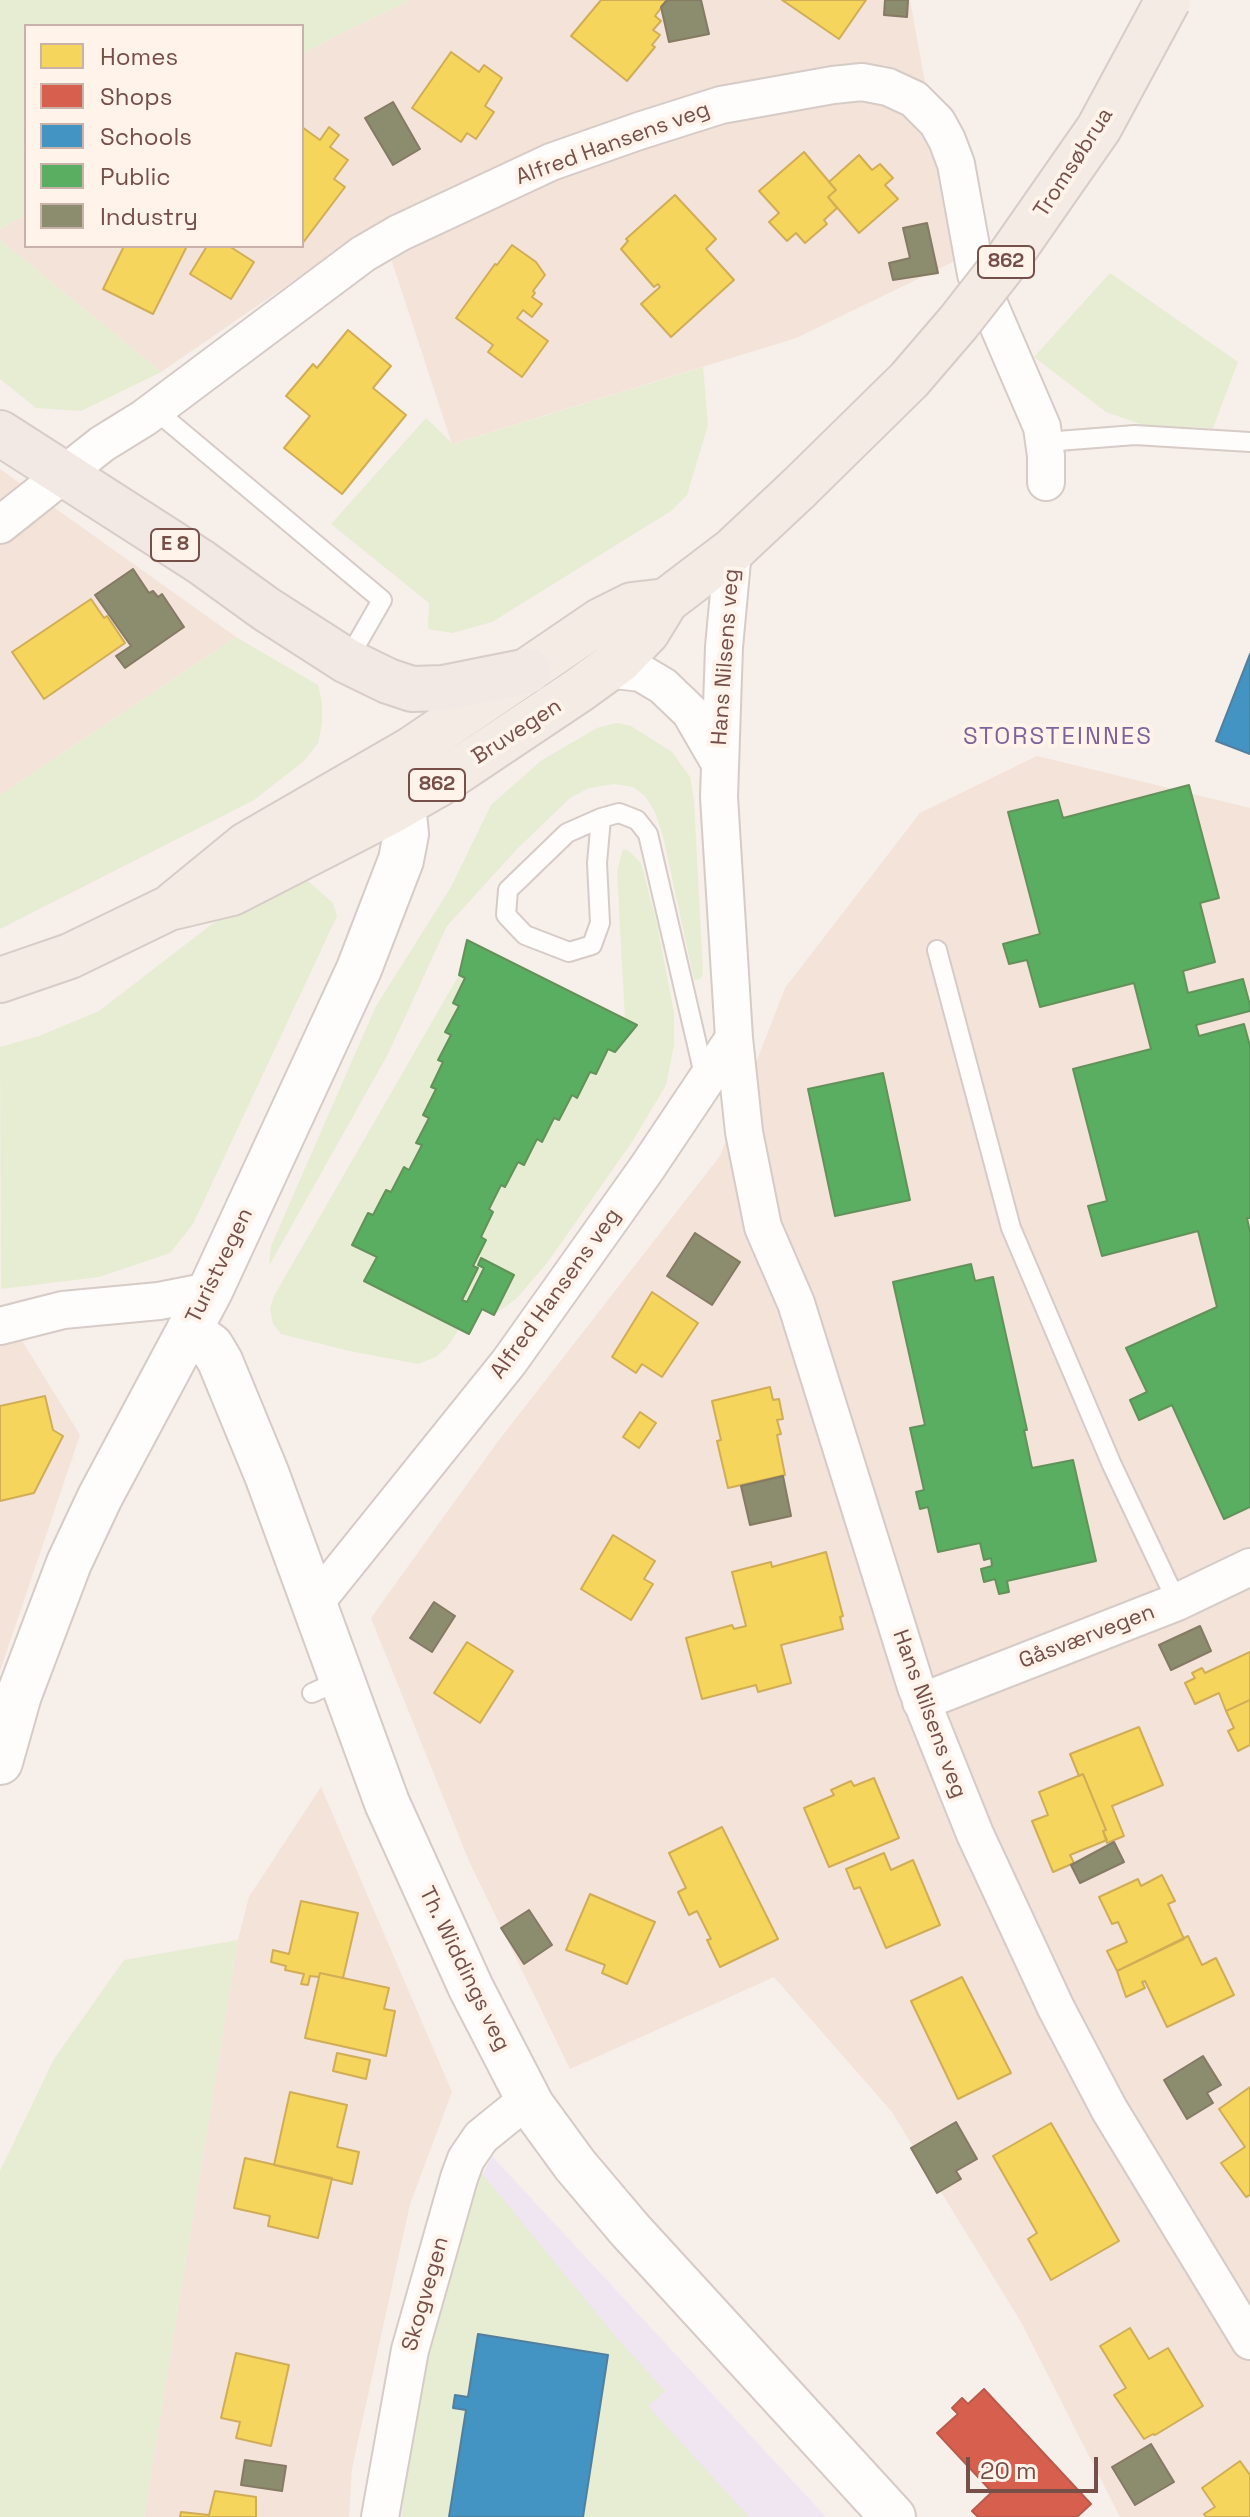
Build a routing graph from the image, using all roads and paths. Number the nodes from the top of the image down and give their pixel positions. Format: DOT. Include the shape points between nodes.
graph roads {
  1 [pos="1168,0"];
  2 [pos="154,409"];
  3 [pos="0,433"];
  4 [pos="1045,442"];
  5 [pos="1250,442"];
  6 [pos="63,472"];
  7 [pos="1046,482"];
  8 [pos="798,489"];
  9 [pos="0,525"];
  10 [pos="733,550"];
  11 [pos="666,601"];
  12 [pos="347,661"];
  13 [pos="607,669"];
  14 [pos="528,671"];
  15 [pos="719,764"];
  16 [pos="383,766"];
  17 [pos="403,805"];
  18 [pos="601,818"];
  19 [pos="169,908"];
  20 [pos="937,950"];
  21 [pos="0,980"];
  22 [pos="734,1038"];
  23 [pos="705,1082"];
  24 [pos="210,1291"];
  25 [pos="0,1326"];
  26 [pos="189,1330"];
  27 [pos="1250,1567"];
  28 [pos="1177,1602"];
  29 [pos="315,1603"];
  30 [pos="921,1702"];
  31 [pos="0,1762"];
  32 [pos="528,2099"];
  33 [pos="1250,2341"];
  34 [pos="380,2517"];
  35 [pos="893,2517"];
  1 -- 8 [label="main road, Tromsøbrua / 862, bridge" via="1099,128 1005,263 909,380"];
  2 -- 4 [label="street, Alfred Hansens veg" via="363,254 519,177 712,107 862,82 914,99 947,140 976,274 1033,401"];
  2 -- 6 [label="street, Alfred Hansens veg"];
  2 -- 12 [label="lane" via="382,600"];
  3 -- 6 [label="highway, E 8"];
  4 -- 5 [label="lane" via="1135,435"];
  4 -- 7 [label="street, Alfred Hansens veg"];
  6 -- 9 [label="street, Alfred Hansens veg"];
  6 -- 12 [label="highway, E 8"];
  8 -- 10 [label="main road, Bruvegen / 862"];
  10 -- 11 [label="main road, Bruvegen / 862"];
  10 -- 15 [label="street, Hans Nilsens veg"];
  11 -- 13 [label="main road, Bruvegen / 862" via="647,632"];
  11 -- 14 [label="main road, Bruvegen / 862" via="632,605 600,621"];
  12 -- 14 [label="highway, E 8" via="412,689"];
  13 -- 15 [label="street, Hans Nilsens veg" via="641,673 663,686 690,712"];
  13 -- 17 [label="main road, Bruvegen / 862"];
  14 -- 16 [label="main road, Bruvegen / 862"];
  15 -- 22 [label="street, Hans Nilsens veg"];
  16 -- 17 [label="street, Turistvegen"];
  16 -- 19 [label="main road, Bruvegen / 862" via="246,845"];
  17 -- 19 [label="main road, Bruvegen / 862" via="232,893"];
  17 -- 24 [label="street, Turistvegen" via="406,834 401,860 359,969"];
  18 -- 18 [label="lane" via="567,833 508,890 506,915 525,935 569,952 592,945 600,923"];
  18 -- 23 [label="lane" via="619,813 637,820 648,834"];
  19 -- 21 [label="main road, Bruvegen / 862" via="70,956"];
  20 -- 28 [label="lane" via="1011,1228"];
  22 -- 23 [label="street, Alfred Hansens veg"];
  22 -- 30 [label="street, Hans Nilsens veg" via="744,1132 763,1227 796,1303"];
  23 -- 29 [label="street, Alfred Hansens veg" via="509,1362"];
  24 -- 25 [label="street" via="63,1310"];
  24 -- 26 [label="street, Turistvegen"];
  26 -- 29 [label="street, Th. Widdings veg" via="211,1346 220,1361"];
  26 -- 31 [label="street, Turistvegen" via="69,1563"];
  27 -- 28 [label="street, Gåsværvegen"];
  28 -- 30 [label="street, Gåsværvegen"];
  29 -- 32 [label="street, Th. Widdings veg" via="328,1686"];
  30 -- 33 [label="street, Hans Nilsens veg" via="981,1847 1070,2035"];
  32 -- 34 [label="street, Skogvegen" via="481,2137 459,2178 410,2350"];
  32 -- 35 [label="street, Th. Widdings veg" via="621,2219"];
}
